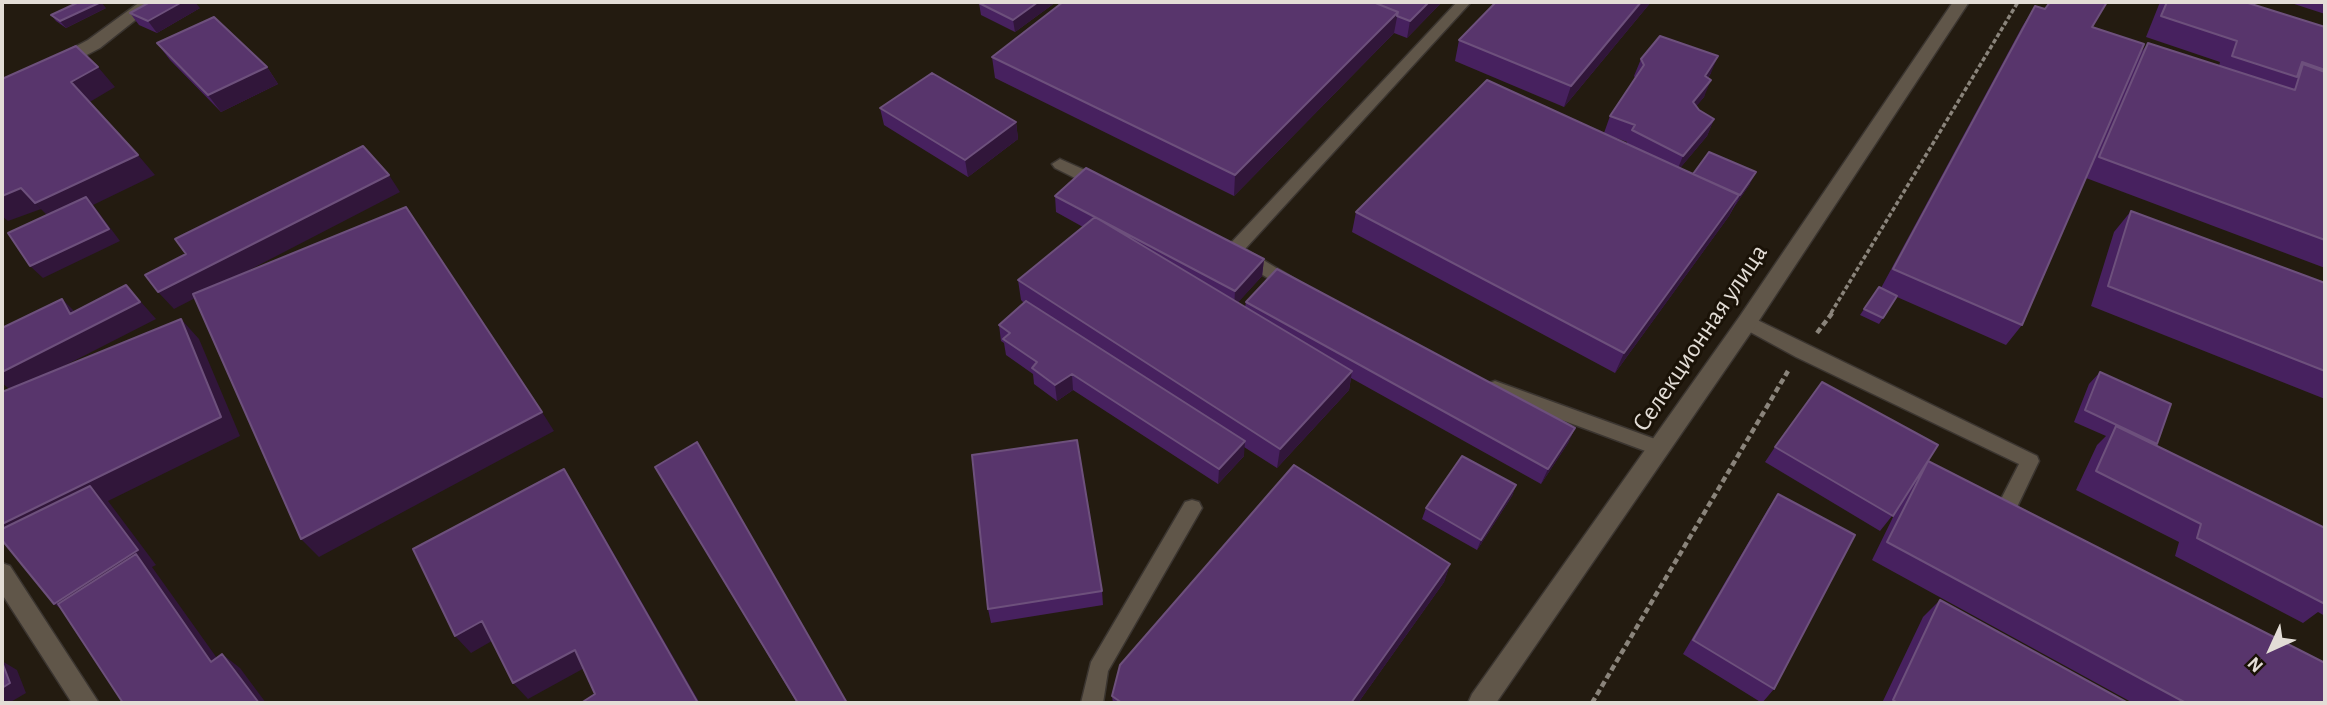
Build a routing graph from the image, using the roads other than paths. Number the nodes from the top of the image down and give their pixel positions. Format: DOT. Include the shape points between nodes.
graph roads {
  1 [pos="150,2"];
  2 [pos="1464,2"];
  3 [pos="1961,2"];
  4 [pos="36,74"];
  5 [pos="1060,164"];
  6 [pos="1110,188"];
  7 [pos="1311,295"];
  8 [pos="1747,322"];
  9 [pos="1477,380"];
  10 [pos="1659,448"];
  11 [pos="1192,508"];
  12 [pos="2030,523"];
  13 [pos="2,574"];
  14 [pos="86,703"];
  15 [pos="1092,703"];
  16 [pos="1481,703"];
  1 -- 4 [label="street" via="94,44"];
  2 -- 7 [label="lane" via="1228,247"];
  3 -- 8 [label="street, Селекционная улица"];
  5 -- 6 [label="lane"];
  8 -- 10 [label="street, Селекционная улица"];
  8 -- 12 [label="lane" via="2030,461 2005,511"];
  9 -- 10 [label="lane"];
  10 -- 16 [label="street, Селекционная улица"];
  11 -- 15 [label="lane" via="1098,669"];
  13 -- 14 [label="street"];
}
